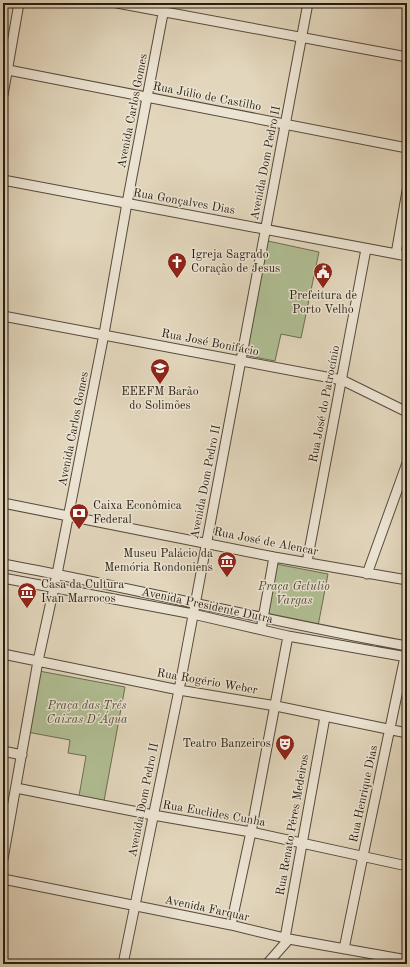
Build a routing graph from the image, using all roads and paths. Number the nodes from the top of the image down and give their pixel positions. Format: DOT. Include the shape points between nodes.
graph roads {
  1 [pos="19,3"];
  2 [pos="117,3"];
  3 [pos="308,3"];
  4 [pos="164,7"];
  5 [pos="301,37"];
  6 [pos="407,57"];
  7 [pos="5,69"];
  8 [pos="3,95"];
  9 [pos="148,97"];
  10 [pos="285,124"];
  11 [pos="407,148"];
  12 [pos="3,180"];
  13 [pos="407,191"];
  14 [pos="127,203"];
  15 [pos="265,229"];
  16 [pos="366,249"];
  17 [pos="396,254"];
  18 [pos="407,256"];
  19 [pos="3,316"];
  20 [pos="104,334"];
  21 [pos="241,361"];
  22 [pos="342,380"];
  23 [pos="407,412"];
  24 [pos="407,463"];
  25 [pos="3,503"];
  26 [pos="69,515"];
  27 [pos="206,542"];
  28 [pos="274,557"];
  29 [pos="307,562"];
  30 [pos="3,564"];
  31 [pos="57,574"];
  32 [pos="367,574"];
  33 [pos="3,578"];
  34 [pos="407,580"];
  35 [pos="54,588"];
  36 [pos="195,603"];
  37 [pos="192,614"];
  38 [pos="263,618"];
  39 [pos="261,629"];
  40 [pos="288,636"];
  41 [pos="407,646"];
  42 [pos="3,654"];
  43 [pos="406,656"];
  44 [pos="38,662"];
  45 [pos="179,690"];
  46 [pos="276,706"];
  47 [pos="325,717"];
  48 [pos="390,729"];
  49 [pos="407,733"];
  50 [pos="3,751"];
  51 [pos="22,754"];
  52 [pos="16,788"];
  53 [pos="153,815"];
  54 [pos="251,832"];
  55 [pos="302,842"];
  56 [pos="362,856"];
  57 [pos="3,859"];
  58 [pos="407,866"];
  59 [pos="3,879"];
  60 [pos="136,906"];
  61 [pos="231,925"];
  62 [pos="287,938"];
  63 [pos="344,949"];
  64 [pos="407,960"];
  65 [pos="123,964"];
  66 [pos="266,964"];
  1 -- 7 [label="street"];
  2 -- 4 [label="street"];
  3 -- 5 [label="street, Avenida Dom Pedro II"];
  4 -- 5 [label="street"];
  4 -- 9 [label="street, Avenida Carlos Gomes"];
  5 -- 6 [label="street"];
  5 -- 10 [label="street, Avenida Dom Pedro II"];
  7 -- 8 [label="street"];
  7 -- 9 [label="street, Rua Júlio de Castilho"];
  9 -- 10 [label="street, Rua Júlio de Castilho"];
  9 -- 14 [label="street, Avenida Carlos Gomes"];
  10 -- 11 [label="street, Rua Júlio de Castilho"];
  10 -- 15 [label="street, Avenida Dom Pedro II"];
  12 -- 14 [label="street, Rua Gonçalves Dias"];
  13 -- 17 [label="street"];
  14 -- 15 [label="street, Rua Gonçalves Dias"];
  14 -- 20 [label="street, Avenida Carlos Gomes"];
  15 -- 16 [label="street, Rua Gonçalves Dias"];
  15 -- 21 [label="street, Avenida Dom Pedro II"];
  16 -- 17 [label="street, Rua Gonçalves Dias"];
  16 -- 22 [label="street, Rua José do Patrocínio"];
  17 -- 18 [label="street, Rua Gonçalves Dias"];
  19 -- 20 [label="street, Rua José Bonifácio"];
  20 -- 21 [label="street, Rua José Bonifácio"];
  20 -- 26 [label="street, Avenida Carlos Gomes"];
  21 -- 22 [label="street, Rua José Bonifácio"];
  21 -- 27 [label="street, Avenida Dom Pedro II"];
  22 -- 23 [label="street, Rua José Bonifácio"];
  22 -- 29 [label="street, Rua José do Patrocínio"];
  24 -- 32 [label="street"];
  25 -- 26 [label="street, Rua José de Alencar"];
  26 -- 27 [label="street, Rua José de Alencar"];
  26 -- 31 [label="street, Avenida Carlos Gomes"];
  27 -- 28 [label="street, Rua José de Alencar"];
  27 -- 36 [label="street, Avenida Dom Pedro II"];
  28 -- 29 [label="street, Rua José de Alencar"];
  28 -- 38 [label="street"];
  29 -- 32 [label="street, Rua José de Alencar"];
  30 -- 31 [label="street, Avenida Presidente Dutra"];
  31 -- 35 [label="street, Avenida Carlos Gomes"];
  31 -- 36 [label="street, Avenida Presidente Dutra"];
  32 -- 34 [label="street, Rua José de Alencar"];
  33 -- 35 [label="street, Avenida Presidente Dutra"];
  35 -- 37 [label="street, Avenida Presidente Dutra"];
  35 -- 44 [label="street, Avenida Carlos Gomes"];
  36 -- 37 [label="street, Avenida Dom Pedro II"];
  36 -- 38 [label="street, Avenida Presidente Dutra"];
  37 -- 39 [label="street, Avenida Presidente Dutra"];
  37 -- 45 [label="street, Avenida Dom Pedro II"];
  38 -- 39 [label="street"];
  38 -- 41 [label="street, Avenida Presidente Dutra"];
  39 -- 40 [label="street, Avenida Presidente Dutra"];
  40 -- 43 [label="street, Avenida Presidente Dutra"];
  40 -- 46 [label="street"];
  41 -- 43 [label="street, Rua Henrique Dias"];
  42 -- 44 [label="street, Rua Rogério Weber"];
  43 -- 48 [label="street, Rua Henrique Dias"];
  44 -- 45 [label="street, Rua Rogério Weber"];
  44 -- 51 [label="street, Avenida Carlos Gomes"];
  45 -- 46 [label="street, Rua Rogério Weber"];
  45 -- 53 [label="street, Avenida Dom Pedro II"];
  46 -- 47 [label="street, Rua Rogério Weber"];
  46 -- 54 [label="street"];
  47 -- 48 [label="street, Rua Rogério Weber"];
  47 -- 55 [label="street, Rua Renato Péres Medeiros"];
  48 -- 49 [label="street, Rua Rogério Weber"];
  48 -- 56 [label="street, Rua Henrique Dias"];
  50 -- 51 [label="street"];
  51 -- 52 [label="street, Avenida Carlos Gomes"];
  52 -- 53 [label="street, Rua Euclides Cunha"];
  52 -- 57 [label="street, Avenida Carlos Gomes"];
  53 -- 54 [label="street, Rua Euclides Cunha"];
  53 -- 60 [label="street, Avenida Dom Pedro II"];
  54 -- 55 [label="street, Rua Euclides Cunha"];
  54 -- 61 [label="street"];
  55 -- 56 [label="street, Rua Euclides Cunha"];
  55 -- 62 [label="street, Rua Renato Péres Medeiros"];
  56 -- 58 [label="street, Rua Euclides Cunha"];
  56 -- 63 [label="street, Rua Henrique Dias"];
  59 -- 60 [label="street, Avenida Farquar"];
  60 -- 61 [label="street, Avenida Farquar"];
  60 -- 65 [label="street, Avenida Dom Pedro II"];
  61 -- 62 [label="street, Avenida Farquar"];
  62 -- 63 [label="street, Avenida Farquar"];
  62 -- 66 [label="street"];
  63 -- 64 [label="street, Avenida Farquar"];
}
